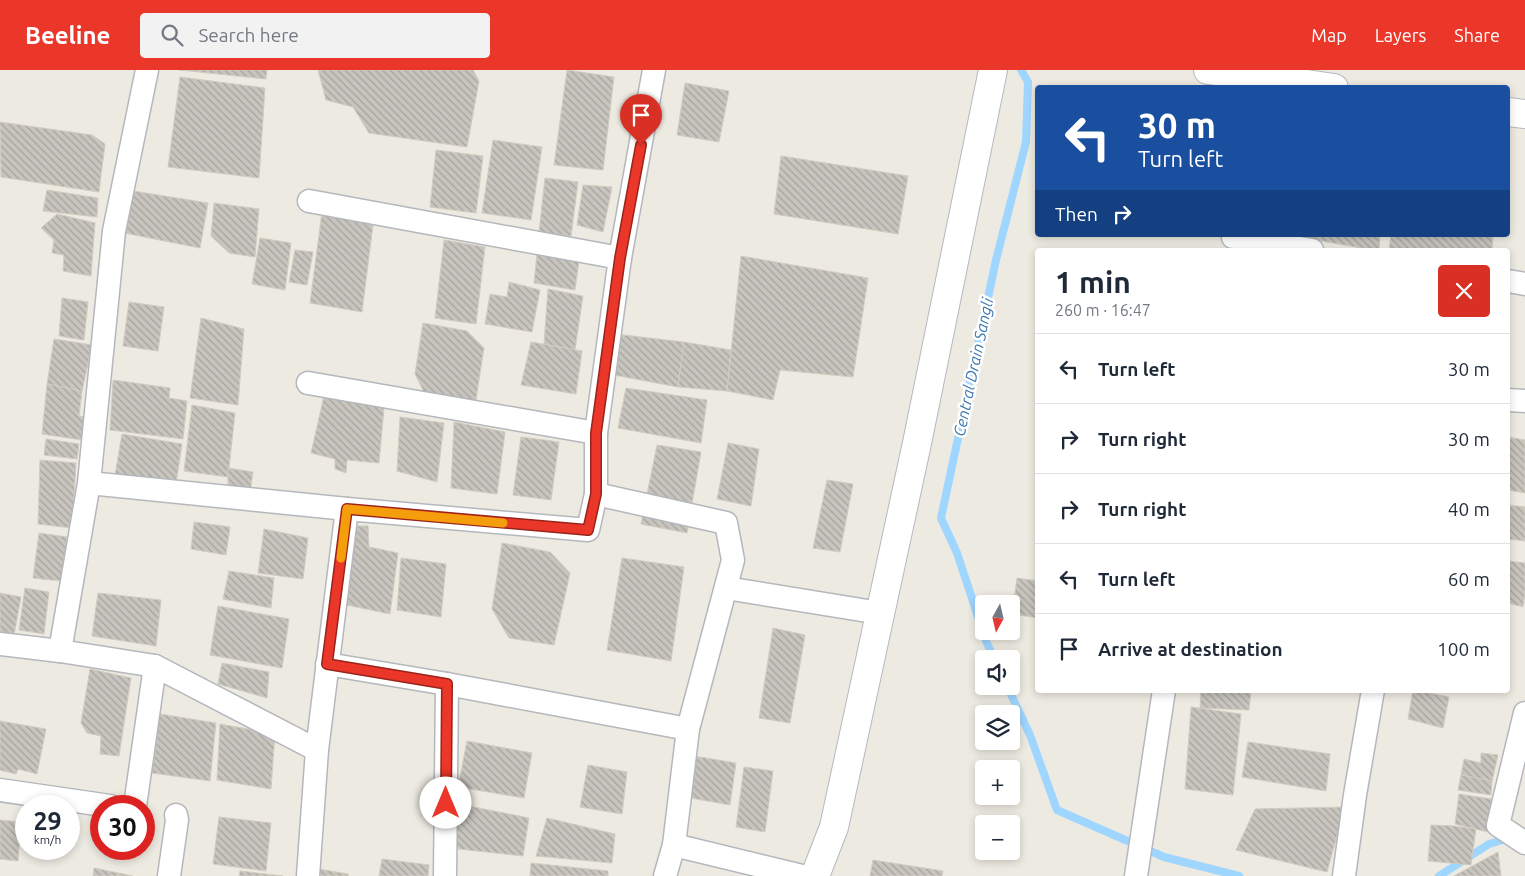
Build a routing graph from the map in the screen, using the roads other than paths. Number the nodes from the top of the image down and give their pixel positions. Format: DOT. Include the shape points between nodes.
graph roads {
  1 [pos="147,70"];
  2 [pos="654,70"];
  3 [pos="993,70"];
  4 [pos="1208,70"];
  5 [pos="1259,82"];
  6 [pos="1296,85"];
  7 [pos="1510,112"];
  8 [pos="1525,114"];
  9 [pos="309,201"];
  10 [pos="1232,241"];
  11 [pos="1294,248"];
  12 [pos="620,258"];
  13 [pos="1510,281"];
  14 [pos="1525,284"];
  15 [pos="308,383"];
  16 [pos="1510,400"];
  17 [pos="1525,401"];
  18 [pos="596,433"];
  19 [pos="88,484"];
  20 [pos="596,494"];
  21 [pos="347,509"];
  22 [pos="726,588"];
  23 [pos="880,613"];
  24 [pos="0,644"];
  25 [pos="60,651"];
  26 [pos="327,664"];
  27 [pos="155,666"];
  28 [pos="447,684"];
  29 [pos="1164,693"];
  30 [pos="1372,693"];
  31 [pos="1525,713"];
  32 [pos="688,729"];
  33 [pos="317,750"];
  34 [pos="0,790"];
  35 [pos="137,795"];
  36 [pos="90,803"];
  37 [pos="176,815"];
  38 [pos="1525,843"];
  39 [pos="674,846"];
  40 [pos="169,876"];
  41 [pos="308,876"];
  42 [pos="445,876"];
  43 [pos="665,876"];
  44 [pos="802,876"];
  45 [pos="815,876"];
  46 [pos="1136,876"];
  47 [pos="1344,876"];
  1 -- 19 [label="street" via="114,231"];
  2 -- 12 [label="street"];
  3 -- 23 [label="main road"];
  4 -- 5 [label="main road"];
  5 -- 6 [label="main road"];
  7 -- 8 [label="main road"];
  9 -- 12 [label="street"];
  10 -- 11 [label="street"];
  12 -- 18 [label="street"];
  13 -- 14 [label="street"];
  15 -- 18 [label="street"];
  16 -- 17 [label="street"];
  18 -- 20 [label="street"];
  19 -- 21 [label="street"];
  19 -- 25 [label="street"];
  20 -- 21 [label="street" via="588,530"];
  20 -- 22 [label="street" via="726,523 733,560"];
  21 -- 26 [label="street"];
  22 -- 23 [label="street"];
  22 -- 32 [label="street"];
  23 -- 45 [label="main road" via="834,827"];
  24 -- 25 [label="street"];
  25 -- 27 [label="street"];
  26 -- 28 [label="street"];
  26 -- 33 [label="street"];
  27 -- 33 [label="street"];
  27 -- 35 [label="street"];
  28 -- 32 [label="street"];
  28 -- 42 [label="street"];
  29 -- 46 [label="street"];
  30 -- 47 [label="street"];
  31 -- 38 [label="street" via="1498,825"];
  32 -- 39 [label="street"];
  33 -- 41 [label="street"];
  34 -- 36 [label="street"];
  37 -- 40 [label="street"];
  39 -- 43 [label="street"];
  39 -- 44 [label="street"];
}
